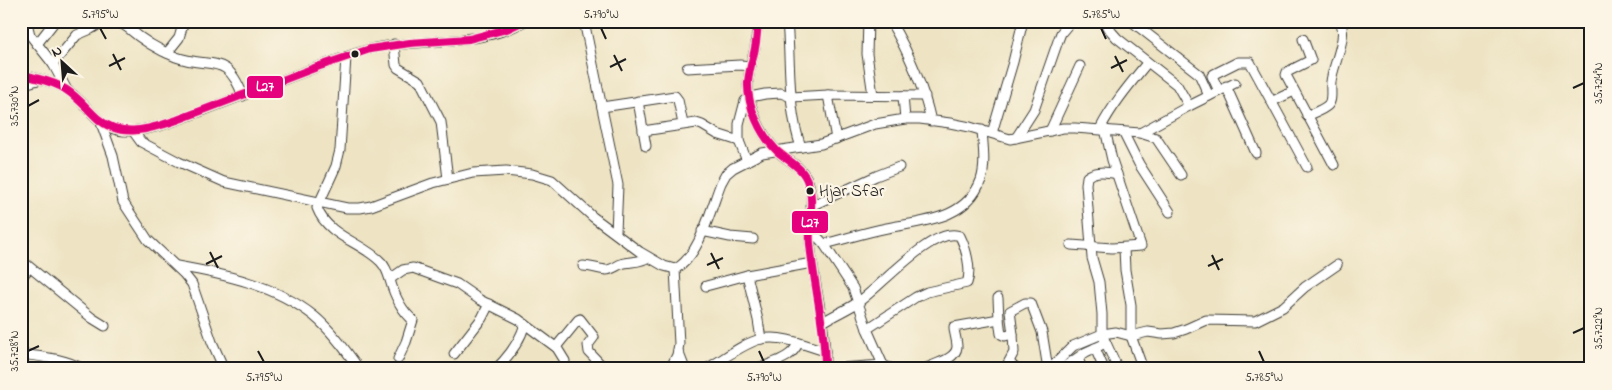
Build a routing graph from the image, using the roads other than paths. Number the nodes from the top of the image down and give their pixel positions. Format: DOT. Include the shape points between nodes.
graph roads {
  1 [pos="30,21"];
  2 [pos="55,21"];
  3 [pos="104,21"];
  4 [pos="116,21"];
  5 [pos="184,21"];
  6 [pos="525,21"];
  7 [pos="584,21"];
  8 [pos="758,21"];
  9 [pos="788,21"];
  10 [pos="868,21"];
  11 [pos="890,21"];
  12 [pos="1023,21"];
  13 [pos="1071,21"];
  14 [pos="1102,21"];
  15 [pos="1131,21"];
  16 [pos="1204,21"];
  17 [pos="1265,21"];
  18 [pos="1339,21"];
  19 [pos="130,24"];
  20 [pos="1303,39"];
  21 [pos="37,44"];
  22 [pos="394,44"];
  23 [pos="167,53"];
  24 [pos="346,57"];
  25 [pos="1147,62"];
  26 [pos="53,64"];
  27 [pos="751,66"];
  28 [pos="1080,66"];
  29 [pos="687,68"];
  30 [pos="21,74"];
  31 [pos="41,80"];
  32 [pos="21,85"];
  33 [pos="1227,87"];
  34 [pos="66,88"];
  35 [pos="1294,91"];
  36 [pos="828,95"];
  37 [pos="872,95"];
  38 [pos="243,96"];
  39 [pos="903,96"];
  40 [pos="925,96"];
  41 [pos="1209,96"];
  42 [pos="750,97"];
  43 [pos="791,97"];
  44 [pos="638,101"];
  45 [pos="1273,101"];
  46 [pos="1189,106"];
  47 [pos="602,107"];
  48 [pos="1307,116"];
  49 [pos="905,119"];
  50 [pos="932,120"];
  51 [pos="101,123"];
  52 [pos="683,124"];
  53 [pos="1103,129"];
  54 [pos="982,130"];
  55 [pos="133,131"];
  56 [pos="644,131"];
  57 [pos="1050,131"];
  58 [pos="1123,132"];
  59 [pos="992,133"];
  60 [pos="1140,133"];
  61 [pos="1016,138"];
  62 [pos="836,139"];
  63 [pos="739,141"];
  64 [pos="646,146"];
  65 [pos="800,147"];
  66 [pos="777,150"];
  67 [pos="1256,152"];
  68 [pos="747,161"];
  69 [pos="1334,165"];
  70 [pos="1307,167"];
  71 [pos="899,168"];
  72 [pos="1117,174"];
  73 [pos="1181,175"];
  74 [pos="448,179"];
  75 [pos="319,202"];
  76 [pos="811,206"];
  77 [pos="1170,212"];
  78 [pos="809,228"];
  79 [pos="616,232"];
  80 [pos="702,232"];
  81 [pos="753,239"];
  82 [pos="824,244"];
  83 [pos="1071,245"];
  84 [pos="1091,246"];
  85 [pos="1124,248"];
  86 [pos="648,257"];
  87 [pos="21,260"];
  88 [pos="812,263"];
  89 [pos="1337,265"];
  90 [pos="175,266"];
  91 [pos="583,266"];
  92 [pos="29,268"];
  93 [pos="675,269"];
  94 [pos="747,275"];
  95 [pos="21,278"];
  96 [pos="390,280"];
  97 [pos="706,286"];
  98 [pos="998,298"];
  99 [pos="858,303"];
  100 [pos="489,304"];
  101 [pos="999,319"];
  102 [pos="823,322"];
  103 [pos="525,324"];
  104 [pos="105,326"];
  105 [pos="866,329"];
  106 [pos="1013,334"];
  107 [pos="1131,336"];
  108 [pos="760,339"];
  109 [pos="1104,339"];
  110 [pos="798,343"];
  111 [pos="556,347"];
  112 [pos="1095,348"];
  113 [pos="678,351"];
  114 [pos="825,351"];
  115 [pos="21,354"];
  116 [pos="454,354"];
  117 [pos="1078,358"];
  118 [pos="398,359"];
  119 [pos="565,361"];
  120 [pos="882,365"];
  121 [pos="1007,365"];
  122 [pos="83,369"];
  123 [pos="224,369"];
  124 [pos="359,369"];
  125 [pos="496,369"];
  126 [pos="605,369"];
  127 [pos="670,369"];
  128 [pos="685,369"];
  129 [pos="706,369"];
  130 [pos="758,369"];
  131 [pos="825,369"];
  132 [pos="893,369"];
  133 [pos="924,369"];
  134 [pos="1016,369"];
  135 [pos="1049,369"];
  136 [pos="1061,369"];
  137 [pos="1082,369"];
  138 [pos="1104,369"];
  139 [pos="1118,369"];
  140 [pos="1143,369"];
  1 -- 21 [label="street" via="28,31"];
  2 -- 21 [label="street"];
  3 -- 26 [label="street" via="76,35"];
  4 -- 19 [label="street"];
  5 -- 23 [label="street" via="179,38"];
  6 -- 22 [label="street" via="476,39"];
  7 -- 47 [label="street"];
  8 -- 27 [label="street"];
  9 -- 43 [label="street"];
  10 -- 37 [label="street" via="867,54"];
  11 -- 40 [label="street"];
  12 -- 59 [label="street"];
  13 -- 61 [label="street" via="1061,33 1034,110"];
  14 -- 25 [label="street"];
  15 -- 41 [label="street" via="1199,74"];
  16 -- 17 [label="street"];
  18 -- 48 [label="street" via="1342,36 1332,75 1330,102"];
  19 -- 23 [label="street" via="142,40"];
  20 -- 35 [label="street" via="1312,59 1286,73"];
  21 -- 26 [label="street"];
  22 -- 24 [label="street"];
  22 -- 74 [label="street" via="396,65 420,81 441,122"];
  23 -- 38 [label="street" via="226,68 237,80"];
  24 -- 38 [label="street"];
  24 -- 75 [label="street" via="340,150"];
  25 -- 46 [label="street" via="1177,85"];
  25 -- 53 [label="street" via="1109,112"];
  26 -- 34 [label="street"];
  27 -- 29 [label="street"];
  27 -- 42 [label="street"];
  28 -- 57 [label="street"];
  30 -- 31 [label="street"];
  31 -- 32 [label="street"];
  31 -- 34 [label="street"];
  33 -- 41 [label="street"];
  33 -- 45 [label="street" via="1212,76 1238,62 1250,61"];
  33 -- 67 [label="street"];
  34 -- 51 [label="street"];
  35 -- 45 [label="street"];
  35 -- 48 [label="street"];
  36 -- 37 [label="street"];
  36 -- 43 [label="street"];
  36 -- 62 [label="street"];
  37 -- 39 [label="street"];
  38 -- 55 [label="street" via="174,122"];
  39 -- 40 [label="street"];
  39 -- 49 [label="street"];
  40 -- 50 [label="street"];
  41 -- 46 [label="street"];
  42 -- 43 [label="street" via="781,93"];
  42 -- 63 [label="street" via="745,101 739,124"];
  42 -- 66 [label="street" via="762,134"];
  43 -- 65 [label="street"];
  44 -- 47 [label="street"];
  44 -- 52 [label="street" via="675,96"];
  44 -- 56 [label="street"];
  45 -- 70 [label="street"];
  46 -- 60 [label="street"];
  47 -- 79 [label="street" via="618,185"];
  48 -- 69 [label="street"];
  49 -- 50 [label="street"];
  49 -- 62 [label="street" via="874,124"];
  50 -- 54 [label="street"];
  51 -- 55 [label="street" via="118,130"];
  51 -- 90 [label="street" via="127,210 148,240"];
  52 -- 56 [label="street"];
  52 -- 63 [label="street" via="698,123 711,132"];
  53 -- 57 [label="street"];
  53 -- 58 [label="street"];
  53 -- 72 [label="street"];
  54 -- 59 [label="street"];
  54 -- 82 [label="street" via="981,178 960,208 923,222"];
  55 -- 75 [label="street" via="141,142 224,182"];
  56 -- 64 [label="street"];
  57 -- 61 [label="street"];
  58 -- 60 [label="street"];
  58 -- 77 [label="street"];
  59 -- 61 [label="street"];
  60 -- 73 [label="street" via="1156,138"];
  62 -- 65 [label="street"];
  63 -- 68 [label="street"];
  65 -- 66 [label="street"];
  66 -- 68 [label="street"];
  66 -- 76 [label="street" via="796,165 807,180"];
  68 -- 80 [label="street" via="733,168 720,183"];
  71 -- 76 [label="street"];
  72 -- 84 [label="street" via="1092,174 1086,179"];
  72 -- 85 [label="street" via="1141,245"];
  74 -- 75 [label="street" via="360,208"];
  74 -- 79 [label="street" via="486,171 544,177 560,185 593,216"];
  75 -- 96 [label="street" via="319,214 330,228 372,253 384,265"];
  76 -- 78 [label="street"];
  78 -- 82 [label="street"];
  78 -- 88 [label="street"];
  79 -- 86 [label="street"];
  80 -- 81 [label="street"];
  80 -- 93 [label="street" via="691,254"];
  82 -- 99 [label="street" via="853,288"];
  83 -- 84 [label="street"];
  84 -- 85 [label="street"];
  84 -- 109 [label="street" via="1099,282"];
  85 -- 107 [label="street"];
  86 -- 91 [label="street" via="609,270"];
  86 -- 93 [label="street"];
  87 -- 92 [label="street"];
  88 -- 94 [label="street"];
  88 -- 102 [label="street"];
  89 -- 107 [label="street" via="1283,307 1255,322 1206,320 1174,333 1148,332"];
  90 -- 123 [label="street" via="195,290"];
  90 -- 124 [label="street" via="229,276 290,302 314,317 334,336"];
  92 -- 95 [label="street"];
  92 -- 104 [label="street"];
  93 -- 113 [label="street"];
  94 -- 97 [label="street"];
  94 -- 108 [label="street"];
  96 -- 100 [label="street" via="403,270 413,268 457,284"];
  96 -- 118 [label="street" via="400,303 413,320"];
  98 -- 101 [label="street"];
  99 -- 102 [label="street"];
  99 -- 105 [label="street"];
  99 -- 105 [label="street" via="930,242 952,234 960,236 967,261 967,283 916,297"];
  100 -- 103 [label="street"];
  100 -- 116 [label="street"];
  101 -- 106 [label="street" via="1001,334"];
  101 -- 133 [label="street" via="954,327 955,352"];
  102 -- 114 [label="street"];
  103 -- 111 [label="street"];
  103 -- 125 [label="street" via="508,358"];
  105 -- 120 [label="street"];
  106 -- 121 [label="street" via="1015,349"];
  106 -- 135 [label="street" via="1010,311 1030,302 1042,332"];
  107 -- 109 [label="street" via="1116,332"];
  107 -- 140 [label="street"];
  108 -- 110 [label="street" via="781,338"];
  108 -- 129 [label="street"];
  109 -- 112 [label="street"];
  109 -- 135 [label="street" via="1073,346"];
  109 -- 139 [label="street"];
  110 -- 114 [label="street"];
  110 -- 130 [label="street" via="790,355"];
  111 -- 119 [label="street"];
  111 -- 126 [label="street" via="580,319 594,337 588,350"];
  112 -- 117 [label="street"];
  112 -- 138 [label="street"];
  113 -- 127 [label="street"];
  113 -- 128 [label="street"];
  114 -- 131 [label="street"];
  115 -- 122 [label="street" via="56,359"];
  117 -- 136 [label="street"];
  117 -- 137 [label="street"];
  120 -- 131 [label="street"];
  120 -- 132 [label="street"];
  121 -- 134 [label="street"];
}
